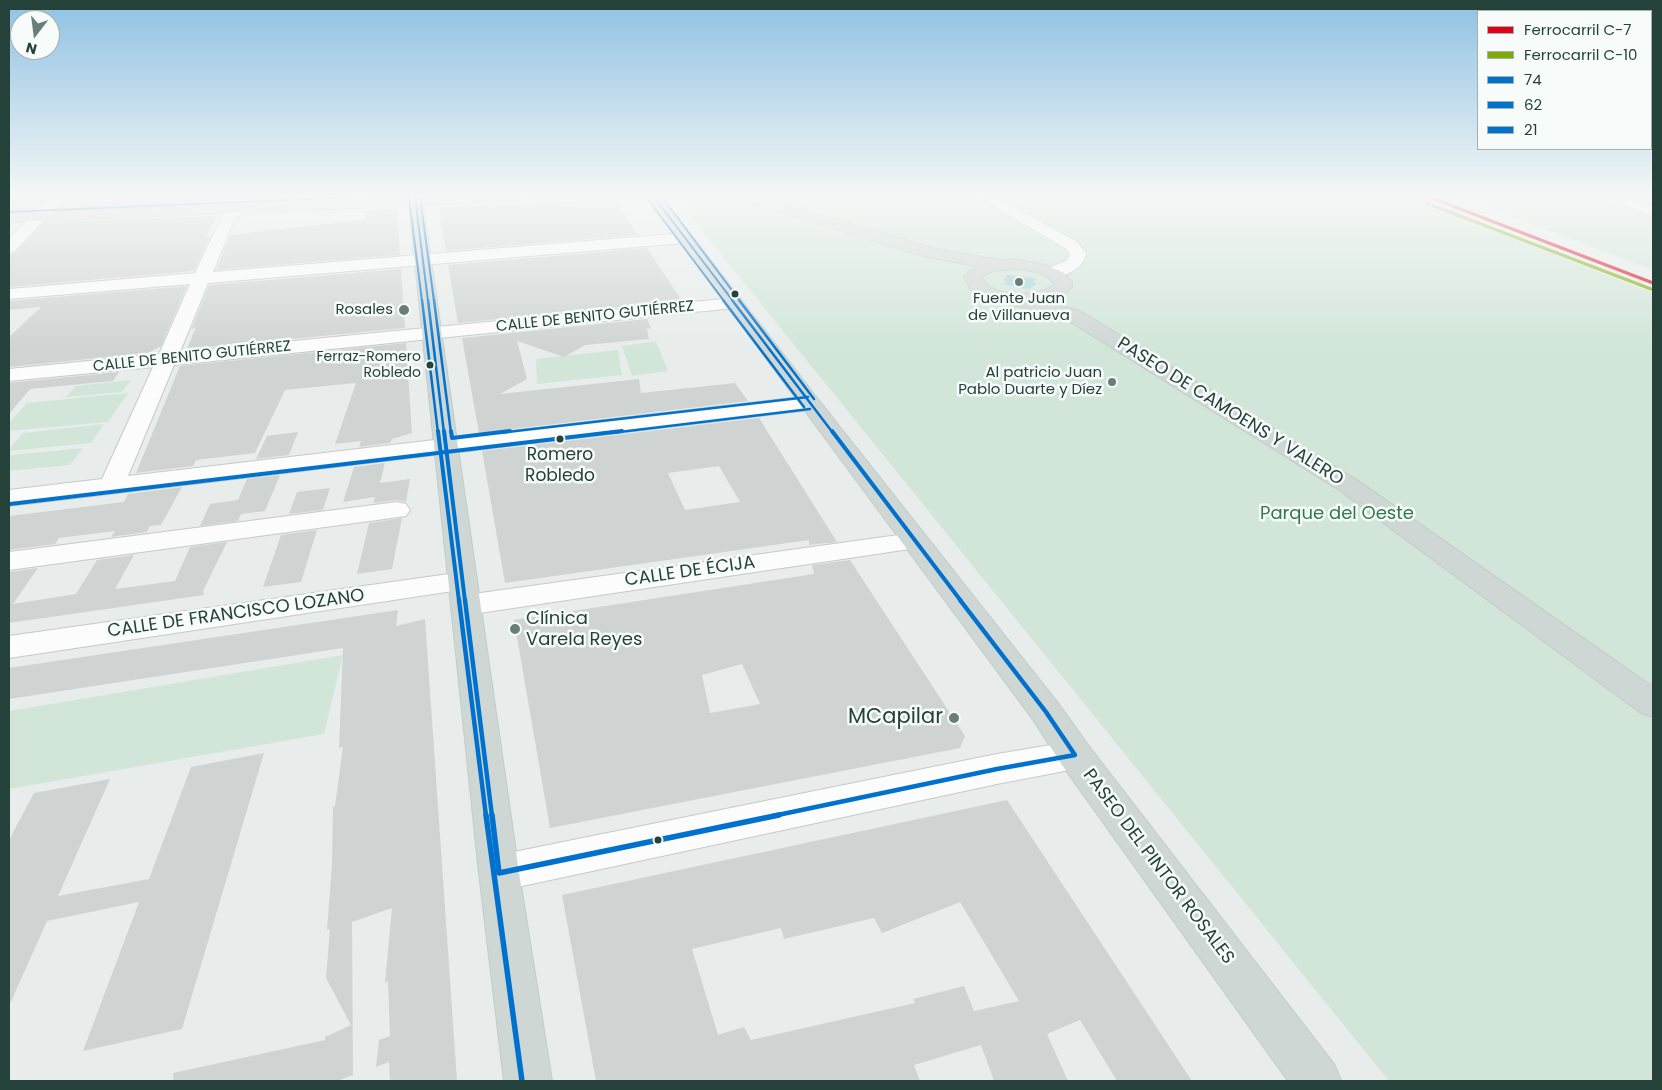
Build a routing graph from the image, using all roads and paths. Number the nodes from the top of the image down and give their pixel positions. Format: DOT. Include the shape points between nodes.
graph roads {
  1 [pos="215,248"];
  2 [pos="421,248"];
  3 [pos="567,248"];
  4 [pos="692,248"];
  5 [pos="913,248"];
  6 [pos="1074,248"];
  7 [pos="930,253"];
  8 [pos="423,260"];
  9 [pos="999,265"];
  10 [pos="1052,272"];
  11 [pos="202,278"];
  12 [pos="973,282"];
  13 [pos="1060,292"];
  14 [pos="9,294"];
  15 [pos="1015,299"];
  16 [pos="734,303"];
  17 [pos="1072,315"];
  18 [pos="433,333"];
  19 [pos="167,360"];
  20 [pos="9,376"];
  21 [pos="808,403"];
  22 [pos="446,445"];
  23 [pos="112,485"];
  24 [pos="9,498"];
  25 [pos="396,510"];
  26 [pos="913,541"];
  27 [pos="9,561"];
  28 [pos="465,593"];
  29 [pos="9,647"];
  30 [pos="1653,704"];
  31 [pos="1075,755"];
  32 [pos="499,873"];
  33 [pos="528,1081"];
  34 [pos="1318,1081"];
  1 -- 11 [label="street"];
  2 -- 8 [label="main road"];
  3 -- 8 [label="street"];
  4 -- 16 [label="main road, PASEO DEL PINTOR ROSALES"];
  5 -- 7 [label="main road"];
  6 -- 10 [label="street" via="1078,259"];
  7 -- 9 [label="main road"];
  7 -- 12 [label="main road" via="963,271"];
  8 -- 11 [label="street"];
  8 -- 18 [label="main road"];
  9 -- 10 [label="main road" via="1028,265"];
  9 -- 12 [label="main road" via="978,271"];
  10 -- 13 [label="main road" via="1063,282"];
  11 -- 14 [label="street"];
  11 -- 19 [label="street"];
  12 -- 15 [label="main road" via="987,293"];
  13 -- 15 [label="main road" via="1042,298"];
  13 -- 17 [label="main road"];
  15 -- 17 [label="main road"];
  16 -- 18 [label="street, CALLE DE BENITO GUTIÉRREZ"];
  16 -- 21 [label="main road, PASEO DEL PINTOR ROSALES"];
  17 -- 30 [label="main road, PASEO DE CAMOENS Y VALERO" via="1348,485"];
  18 -- 19 [label="street, CALLE DE BENITO GUTIÉRREZ"];
  18 -- 22 [label="main road"];
  19 -- 20 [label="street, CALLE DE BENITO GUTIÉRREZ"];
  19 -- 23 [label="street"];
  21 -- 22 [label="street"];
  21 -- 26 [label="main road, PASEO DEL PINTOR ROSALES"];
  22 -- 23 [label="street"];
  22 -- 28 [label="main road"];
  23 -- 24 [label="street"];
  25 -- 27 [label="street"];
  26 -- 28 [label="street, CALLE DE ÉCIJA"];
  26 -- 31 [label="main road, PASEO DEL PINTOR ROSALES" via="1046,712"];
  28 -- 29 [label="street, CALLE DE FRANCISCO LOZANO"];
  28 -- 32 [label="main road"];
  31 -- 32 [label="street"];
  31 -- 34 [label="main road, PASEO DEL PINTOR ROSALES"];
  32 -- 33 [label="main road"];
}
